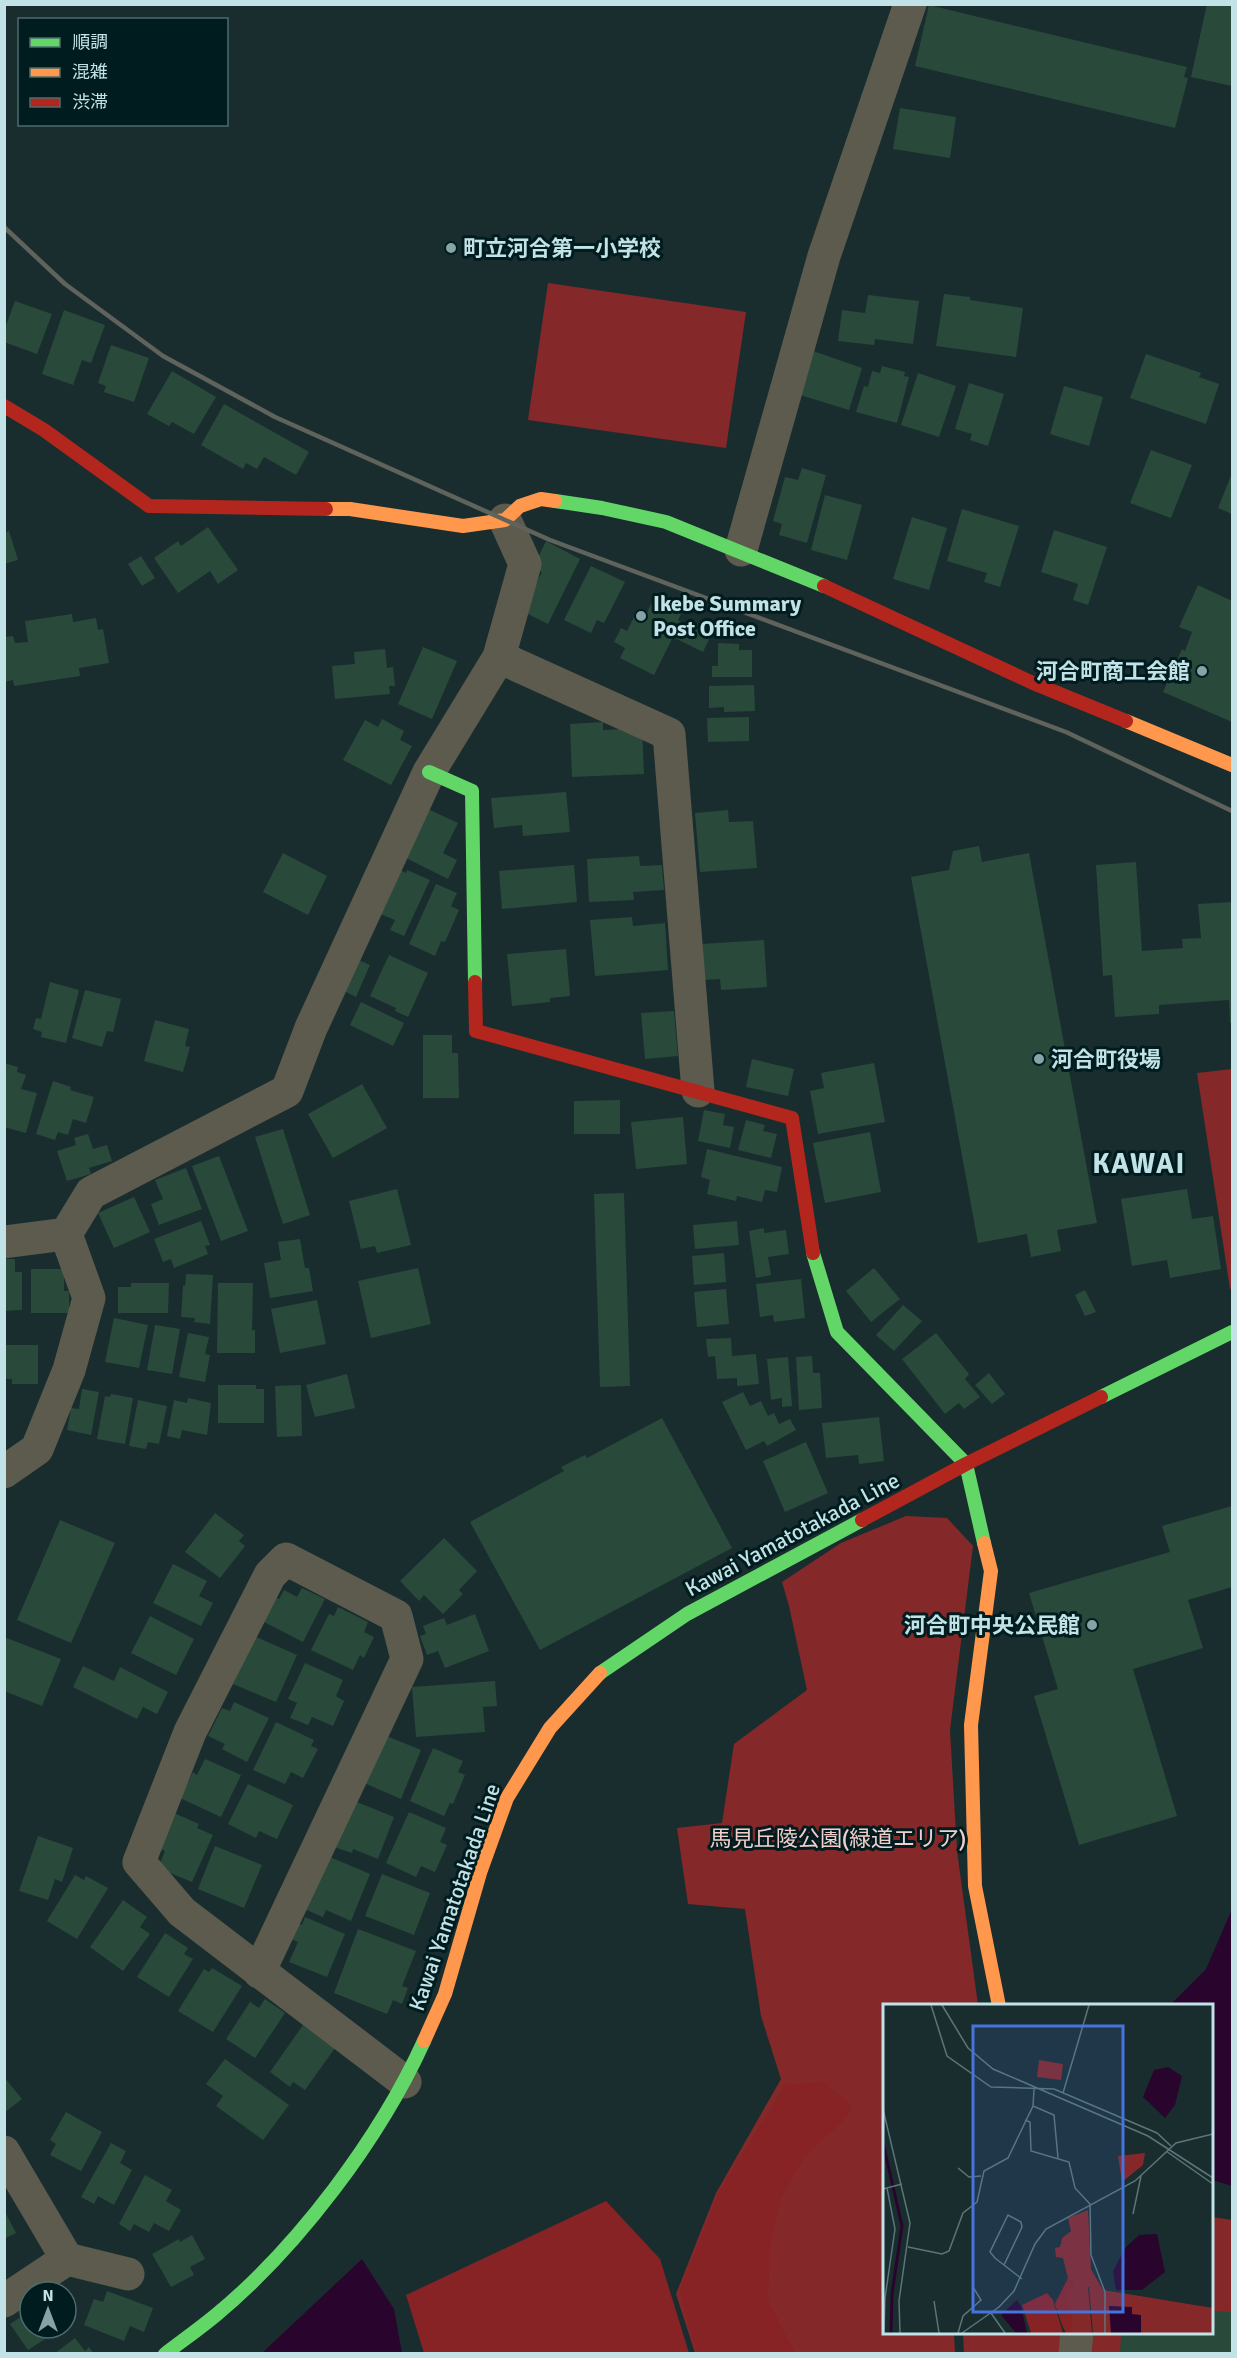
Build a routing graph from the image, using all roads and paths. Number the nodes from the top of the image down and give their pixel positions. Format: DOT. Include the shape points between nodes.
graph roads {
  1 [pos="910,4"];
  2 [pos="4,406"];
  3 [pos="505,520"];
  4 [pos="741,550"];
  5 [pos="499,657"];
  6 [pos="1233,765"];
  7 [pos="429,772"];
  8 [pos="698,1091"];
  9 [pos="66,1234"];
  10 [pos="4,1242"];
  11 [pos="1233,1332"];
  12 [pos="966,1464"];
  13 [pos="4,1472"];
  14 [pos="259,1972"];
  15 [pos="999,2004"];
  16 [pos="405,2082"];
  17 [pos="4,2152"];
  18 [pos="67,2259"];
  19 [pos="129,2274"];
  20 [pos="4,2301"];
  21 [pos="1077,2334"];
  22 [pos="165,2354"];
  23 [pos="1075,2354"];
  1 -- 4 [label="street" via="824,255"];
  2 -- 3 [label="street" via="149,506 350,509 463,526"];
  3 -- 4 [label="street" via="520,506 541,499 666,522"];
  3 -- 5 [label="street" via="525,564"];
  4 -- 6 [label="street" via="1033,683"];
  5 -- 7 [label="street"];
  5 -- 8 [label="street" via="669,734"];
  7 -- 8 [label="street" via="472,791 476,1031"];
  7 -- 9 [label="street" via="311,1028 287,1091 91,1193"];
  8 -- 12 [label="street" via="792,1118 811,1246 837,1332"];
  9 -- 10 [label="street"];
  9 -- 13 [label="street" via="89,1298 69,1370 37,1449"];
  11 -- 12 [label="street, Kawai Yamatotakada Line"];
  12 -- 15 [label="street" via="990,1571 970,1725 975,1886"];
  12 -- 16 [label="street, Kawai Yamatotakada Line" via="687,1614 602,1670 550,1728 507,1798 480,1873 445,1994"];
  14 -- 14 [label="street" via="407,1659 396,1616 286,1559 270,1575 190,1732 139,1862 182,1912"];
  14 -- 16 [label="street"];
  16 -- 22 [label="street, Kawai Yamatotakada Line" via="339,2182 277,2256 217,2314"];
  17 -- 18 [label="street"];
  18 -- 19 [label="street"];
  18 -- 20 [label="street"];
  21 -- 23 [label="street"];
}
